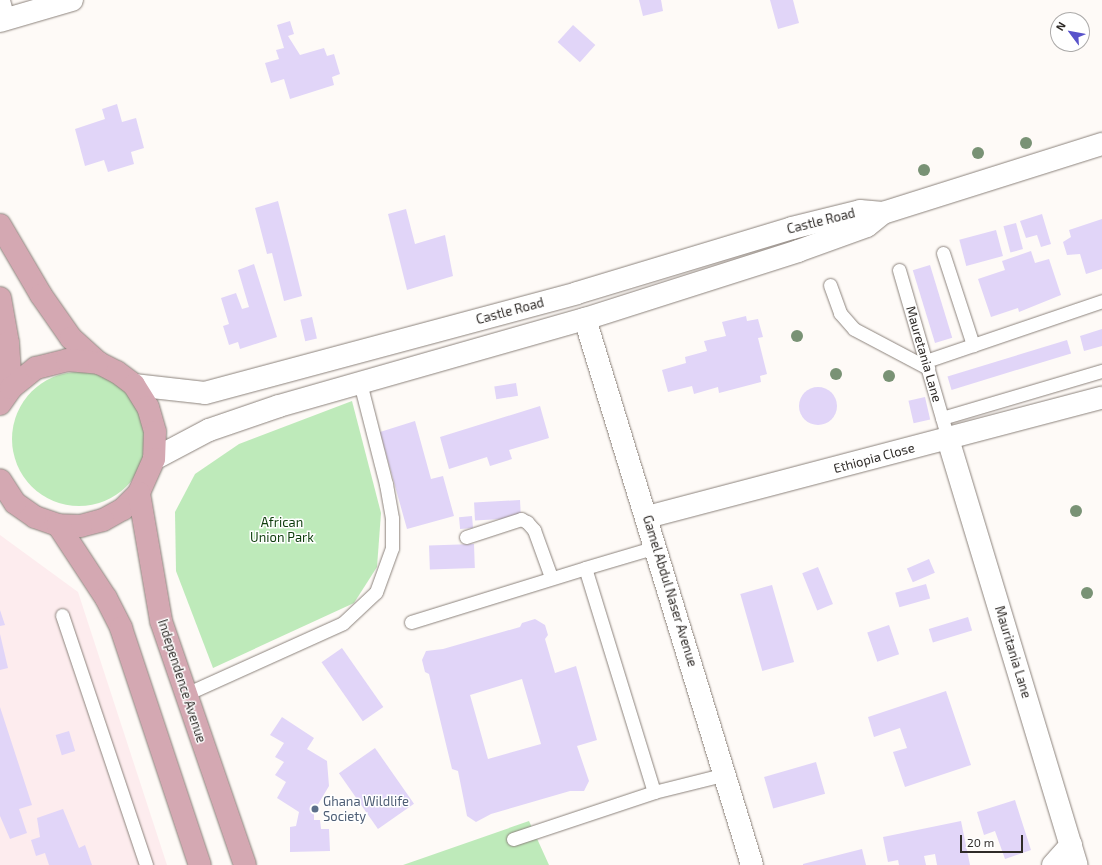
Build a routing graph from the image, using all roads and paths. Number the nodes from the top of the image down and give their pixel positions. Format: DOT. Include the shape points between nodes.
graph roads {
  1 [pos="72,0"];
  2 [pos="4,13"];
  3 [pos="1102,144"];
  4 [pos="883,213"];
  5 [pos="0,225"];
  6 [pos="943,253"];
  7 [pos="899,270"];
  8 [pos="830,285"];
  9 [pos="0,298"];
  10 [pos="1102,301"];
  11 [pos="585,319"];
  12 [pos="973,345"];
  13 [pos="99,363"];
  14 [pos="927,364"];
  15 [pos="1102,371"];
  16 [pos="360,383"];
  17 [pos="134,385"];
  18 [pos="6,396"];
  19 [pos="1102,398"];
  20 [pos="942,418"];
  21 [pos="948,439"];
  22 [pos="154,459"];
  23 [pos="0,480"];
  24 [pos="139,493"];
  25 [pos="8,502"];
  26 [pos="646,517"];
  27 [pos="58,525"];
  28 [pos="466,536"];
  29 [pos="656,547"];
  30 [pos="585,568"];
  31 [pos="551,577"];
  32 [pos="62,615"];
  33 [pos="411,622"];
  34 [pos="186,694"];
  35 [pos="726,774"];
  36 [pos="654,792"];
  37 [pos="513,839"];
  38 [pos="1074,855"];
  39 [pos="146,865"];
  40 [pos="200,865"];
  41 [pos="245,865"];
  42 [pos="752,865"];
  43 [pos="1053,865"];
  1 -- 2 [label="main road"];
  3 -- 4 [label="main road, Castle Road"];
  4 -- 11 [label="main road, Castle Road" via="867,226 798,251"];
  4 -- 17 [label="main road, Castle Road" via="860,211 792,228 577,293 205,393"];
  5 -- 13 [label="main road" via="41,295 67,332"];
  6 -- 12 [label="lane"];
  7 -- 14 [label="lane, Mauretania Lane"];
  8 -- 14 [label="lane" via="840,312 854,329"];
  9 -- 18 [label="main road" via="8,343"];
  10 -- 12 [label="lane"];
  11 -- 16 [label="main road, Castle Road"];
  11 -- 26 [label="main road, Gamel Abdul Naser Avenue"];
  12 -- 14 [label="lane"];
  13 -- 17 [label="main road"];
  13 -- 18 [label="main road" via="67,360 36,368"];
  14 -- 20 [label="lane, Mauretania Lane"];
  15 -- 20 [label="lane"];
  16 -- 22 [label="main road, Castle Road" via="209,430"];
  16 -- 34 [label="lane" via="386,484 392,518 392,548 376,592 343,623"];
  17 -- 22 [label="main road" via="148,407 155,432"];
  19 -- 21 [label="main road, Ethiopia Close"];
  20 -- 21 [label="lane, Mauretania Lane"];
  21 -- 26 [label="main road, Ethiopia Close"];
  21 -- 38 [label="main road, Mauritania Lane"];
  22 -- 24 [label="main road"];
  23 -- 25 [label="main road"];
  24 -- 27 [label="main road" via="123,509 103,520 81,526"];
  24 -- 34 [label="main road, Independence Avenue" via="161,621"];
  25 -- 27 [label="main road" via="35,517"];
  26 -- 29 [label="main road, Gamel Abdul Naser Avenue"];
  27 -- 40 [label="main road" via="106,598 121,628"];
  28 -- 31 [label="lane" via="520,519 528,522 534,530"];
  29 -- 30 [label="lane"];
  29 -- 35 [label="main road, Gamel Abdul Naser Avenue"];
  30 -- 31 [label="lane"];
  30 -- 36 [label="lane"];
  31 -- 33 [label="lane"];
  32 -- 39 [label="lane"];
  34 -- 41 [label="main road, Independence Avenue"];
  35 -- 36 [label="lane"];
  35 -- 42 [label="main road, Gamel Abdul Naser Avenue"];
  36 -- 37 [label="lane"];
  38 -- 43 [label="main road"];
}
